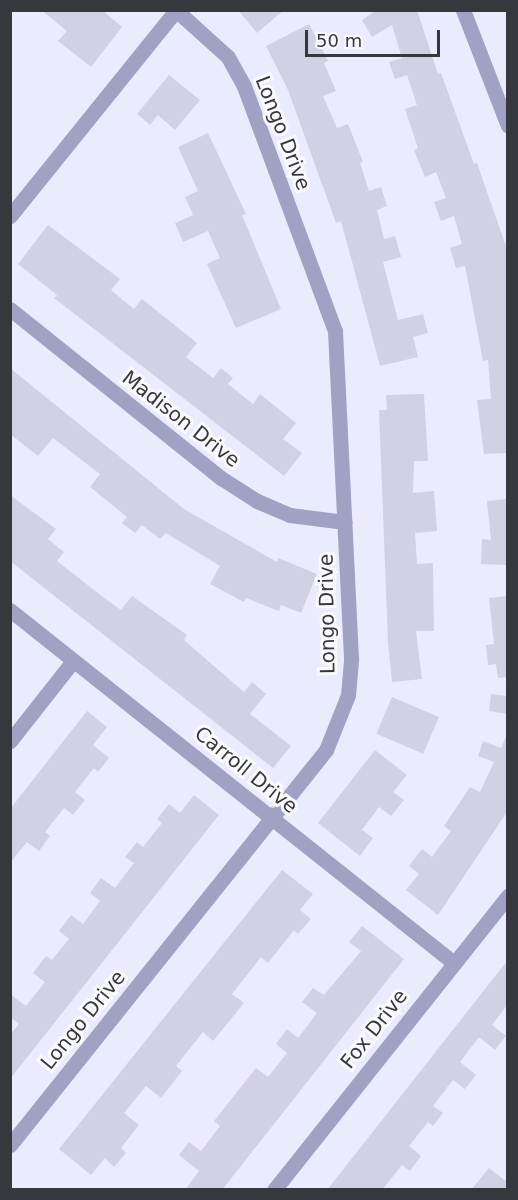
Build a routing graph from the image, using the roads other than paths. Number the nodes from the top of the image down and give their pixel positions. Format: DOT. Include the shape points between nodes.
graph roads {
  1 [pos="463,10"];
  2 [pos="176,11"];
  3 [pos="507,126"];
  4 [pos="10,216"];
  5 [pos="10,309"];
  6 [pos="345,522"];
  7 [pos="10,610"];
  8 [pos="73,661"];
  9 [pos="10,741"];
  10 [pos="271,818"];
  11 [pos="507,896"];
  12 [pos="454,963"];
  13 [pos="10,1145"];
  14 [pos="274,1190"];
  1 -- 3 [label="street"];
  2 -- 4 [label="street"];
  2 -- 6 [label="street, Longo Drive" via="228,57 244,86 335,331"];
  5 -- 6 [label="street, Madison Drive" via="248,495 290,515"];
  6 -- 10 [label="street, Longo Drive" via="351,658 348,695 326,750"];
  7 -- 8 [label="street, Carroll Drive"];
  8 -- 9 [label="street"];
  8 -- 10 [label="street, Carroll Drive"];
  10 -- 12 [label="street, Carroll Drive"];
  10 -- 13 [label="street, Longo Drive"];
  11 -- 12 [label="street, Fox Drive"];
  12 -- 14 [label="street, Fox Drive"];
}
